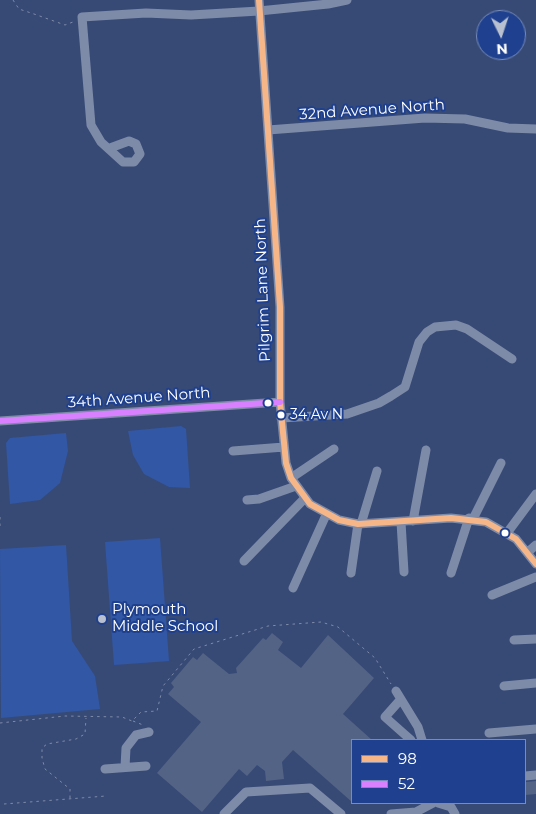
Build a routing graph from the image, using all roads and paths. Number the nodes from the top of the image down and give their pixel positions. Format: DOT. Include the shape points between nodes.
graph roads {
  1 [pos="13,0"];
  2 [pos="258,0"];
  3 [pos="347,0"];
  4 [pos="259,11"];
  5 [pos="82,17"];
  6 [pos="536,129"];
  7 [pos="268,130"];
  8 [pos="110,148"];
  9 [pos="512,359"];
  10 [pos="280,402"];
  11 [pos="281,418"];
  12 [pos="0,421"];
  13 [pos="284,447"];
  14 [pos="334,449"];
  15 [pos="426,450"];
  16 [pos="233,451"];
  17 [pos="501,463"];
  18 [pos="377,471"];
  19 [pos="293,482"];
  20 [pos="536,494"];
  21 [pos="305,498"];
  22 [pos="247,500"];
  23 [pos="326,515"];
  24 [pos="0,517"];
  25 [pos="471,519"];
  26 [pos="401,522"];
  27 [pos="414,522"];
  28 [pos="360,524"];
  29 [pos="0,529"];
  30 [pos="507,533"];
  31 [pos="536,545"];
  32 [pos="528,552"];
  33 [pos="244,561"];
  34 [pos="536,564"];
  35 [pos="404,572"];
  36 [pos="351,573"];
  37 [pos="452,573"];
  38 [pos="536,576"];
  39 [pos="293,588"];
  40 [pos="492,595"];
  41 [pos="536,639"];
  42 [pos="514,640"];
  43 [pos="536,684"];
  44 [pos="504,686"];
  45 [pos="398,695"];
  46 [pos="86,717"];
  47 [pos="0,723"];
  48 [pos="536,729"];
  49 [pos="150,732"];
  50 [pos="489,733"];
  51 [pos="410,739"];
  52 [pos="422,739"];
  53 [pos="146,766"];
  54 [pos="125,767"];
  55 [pos="105,769"];
  56 [pos="106,796"];
  57 [pos="70,798"];
  58 [pos="4,804"];
  59 [pos="431,804"];
  60 [pos="441,804"];
  61 [pos="224,814"];
  62 [pos="342,814"];
  63 [pos="392,814"];
  64 [pos="455,814"];
  1 -- 5 [label="path" via="19,9 65,25"];
  2 -- 4 [label="street, Pilgrim Lane North"];
  3 -- 4 [label="street"];
  4 -- 5 [label="street"];
  4 -- 7 [label="street, Pilgrim Lane North"];
  5 -- 8 [label="street" via="91,125 101,142"];
  6 -- 7 [label="street, 32nd Avenue North" via="508,128 465,119 425,118"];
  7 -- 10 [label="street, Pilgrim Lane North" via="280,307"];
  9 -- 11 [label="street" via="467,329 456,325 435,327 419,342 405,386 391,396 347,414"];
  10 -- 11 [label="street, Pilgrim Lane North"];
  10 -- 12 [label="street, 34th Avenue North"];
  11 -- 13 [label="street, Pilgrim Lane North"];
  13 -- 16 [label="street"];
  13 -- 19 [label="street, Pilgrim Lane North"];
  14 -- 19 [label="street"];
  15 -- 27 [label="street"];
  17 -- 25 [label="street"];
  18 -- 28 [label="street"];
  19 -- 21 [label="street, Pilgrim Lane North"];
  19 -- 22 [label="street" via="258,499"];
  20 -- 30 [label="street"];
  21 -- 23 [label="street, Pilgrim Lane North"];
  21 -- 33 [label="street"];
  23 -- 28 [label="street, Pilgrim Lane North"];
  23 -- 39 [label="street"];
  24 -- 29 [label="path"];
  25 -- 27 [label="street, Pilgrim Lane North"];
  25 -- 30 [label="street, Pilgrim Lane North" via="486,522"];
  25 -- 37 [label="street"];
  26 -- 27 [label="street, Pilgrim Lane North"];
  26 -- 28 [label="street, Pilgrim Lane North"];
  26 -- 35 [label="street"];
  28 -- 36 [label="street"];
  30 -- 32 [label="street, Pilgrim Lane North"];
  31 -- 32 [label="street"];
  32 -- 34 [label="street, Pilgrim Lane North"];
  38 -- 40 [label="street"];
  41 -- 42 [label="street"];
  43 -- 44 [label="street"];
  45 -- 46 [label="path" via="375,658 338,626 321,622 268,626 194,649 163,686 157,711 141,712 132,721 122,717"];
  45 -- 51 [label="street" via="385,717"];
  45 -- 52 [label="street"];
  46 -- 47 [label="path"];
  46 -- 57 [label="path" via="86,734 46,744 42,748 45,768 70,789"];
  48 -- 50 [label="street"];
  49 -- 54 [label="street" via="136,735 126,748"];
  53 -- 54 [label="street"];
  54 -- 55 [label="street"];
  56 -- 57 [label="path"];
  57 -- 58 [label="path"];
  59 -- 63 [label="street" via="416,812"];
  60 -- 64 [label="street" via="451,808"];
  61 -- 62 [label="street" via="246,792 310,788"];
}
